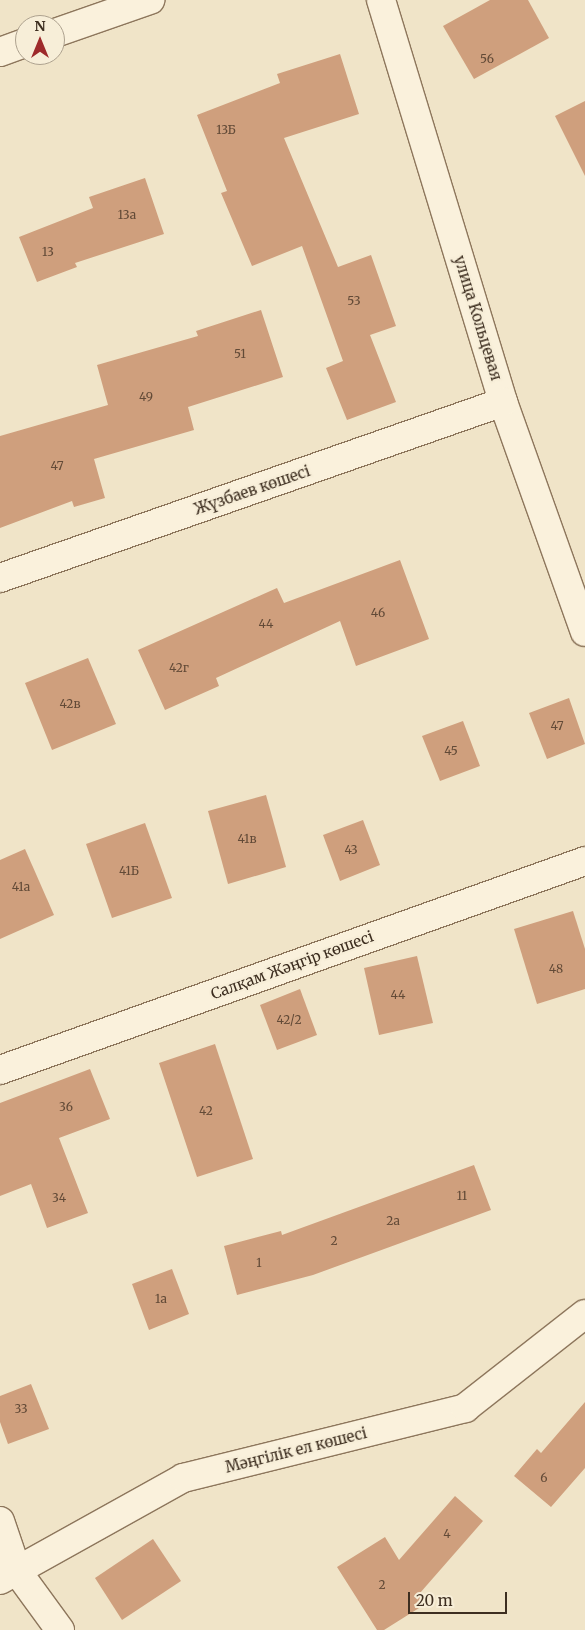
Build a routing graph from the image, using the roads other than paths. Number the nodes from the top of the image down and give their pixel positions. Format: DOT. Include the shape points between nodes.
graph roads {
  1 [pos="150,0"];
  2 [pos="381,0"];
  3 [pos="65,30"];
  4 [pos="15,47"];
  5 [pos="0,52"];
  6 [pos="503,402"];
  7 [pos="0,578"];
  8 [pos="585,632"];
  9 [pos="585,860"];
  10 [pos="0,1070"];
  11 [pos="585,1314"];
  12 [pos="0,1520"];
  13 [pos="9,1575"];
  14 [pos="60,1630"];
  1 -- 3 [label="street"];
  2 -- 6 [label="street, улица Кольцевая"];
  4 -- 5 [label="street"];
  6 -- 7 [label="street, Жүзбаев көшесі"];
  6 -- 8 [label="street, улица Кольцевая"];
  9 -- 10 [label="street, Салқам Жәңгір көшесі"];
  11 -- 13 [label="street, Мәңгілік ел көшесі" via="465,1408 183,1478"];
  12 -- 13 [label="street"];
  13 -- 14 [label="street"];
}
